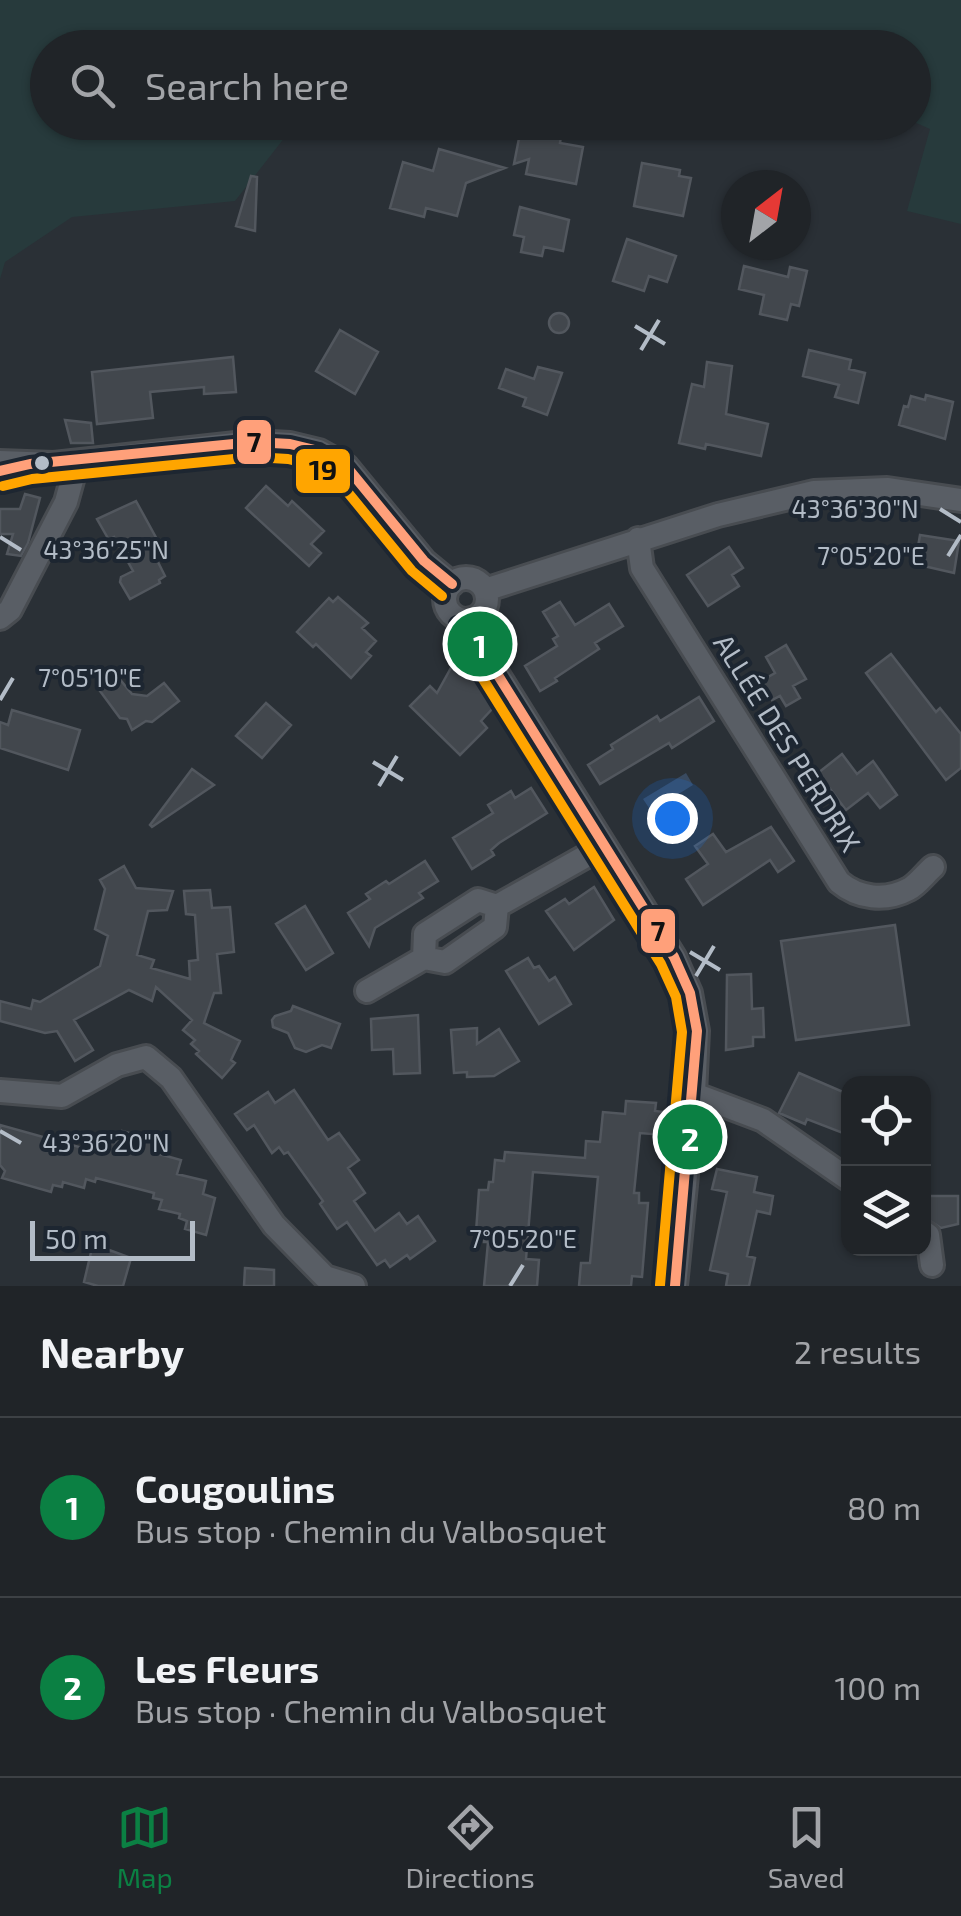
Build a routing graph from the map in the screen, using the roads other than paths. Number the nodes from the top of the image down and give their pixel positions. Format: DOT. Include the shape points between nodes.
graph roads {
  1 [pos="0,462"];
  2 [pos="77,462"];
  3 [pos="30,464"];
  4 [pos="0,471"];
  5 [pos="961,500"];
  6 [pos="638,540"];
  7 [pos="452,584"];
  8 [pos="485,590"];
  9 [pos="0,618"];
  10 [pos="471,619"];
  11 [pos="604,846"];
  12 [pos="933,866"];
  13 [pos="496,906"];
  14 [pos="424,958"];
  15 [pos="366,990"];
  16 [pos="0,1091"];
  17 [pos="694,1094"];
  18 [pos="841,1174"];
  19 [pos="931,1256"];
  20 [pos="932,1265"];
  21 [pos="354,1286"];
  22 [pos="675,1286"];
  1 -- 3 [label="street"];
  2 -- 3 [label="street"];
  2 -- 7 [label="street" via="254,442 319,450 346,466 424,561"];
  2 -- 9 [label="street" via="66,502"];
  3 -- 4 [label="street"];
  5 -- 6 [label="street" via="887,489 814,492"];
  6 -- 8 [label="street"];
  6 -- 12 [label="street, ALLÉE DES PERDRIX" via="642,568 840,882 855,895 875,897 908,890"];
  7 -- 8 [label="street" via="470,578"];
  7 -- 10 [label="street" via="448,608"];
  8 -- 10 [label="street" via="483,611"];
  10 -- 11 [label="street" via="496,672"];
  11 -- 13 [label="street"];
  11 -- 17 [label="street" via="690,993 697,1031"];
  13 -- 14 [label="street" via="495,928 445,962"];
  13 -- 14 [label="street" via="478,900 424,934"];
  14 -- 15 [label="street"];
  16 -- 21 [label="street" via="62,1096 146,1057 171,1078 274,1225 325,1277"];
  17 -- 18 [label="street" via="763,1120"];
  17 -- 22 [label="street"];
  19 -- 20 [label="street"];
}
